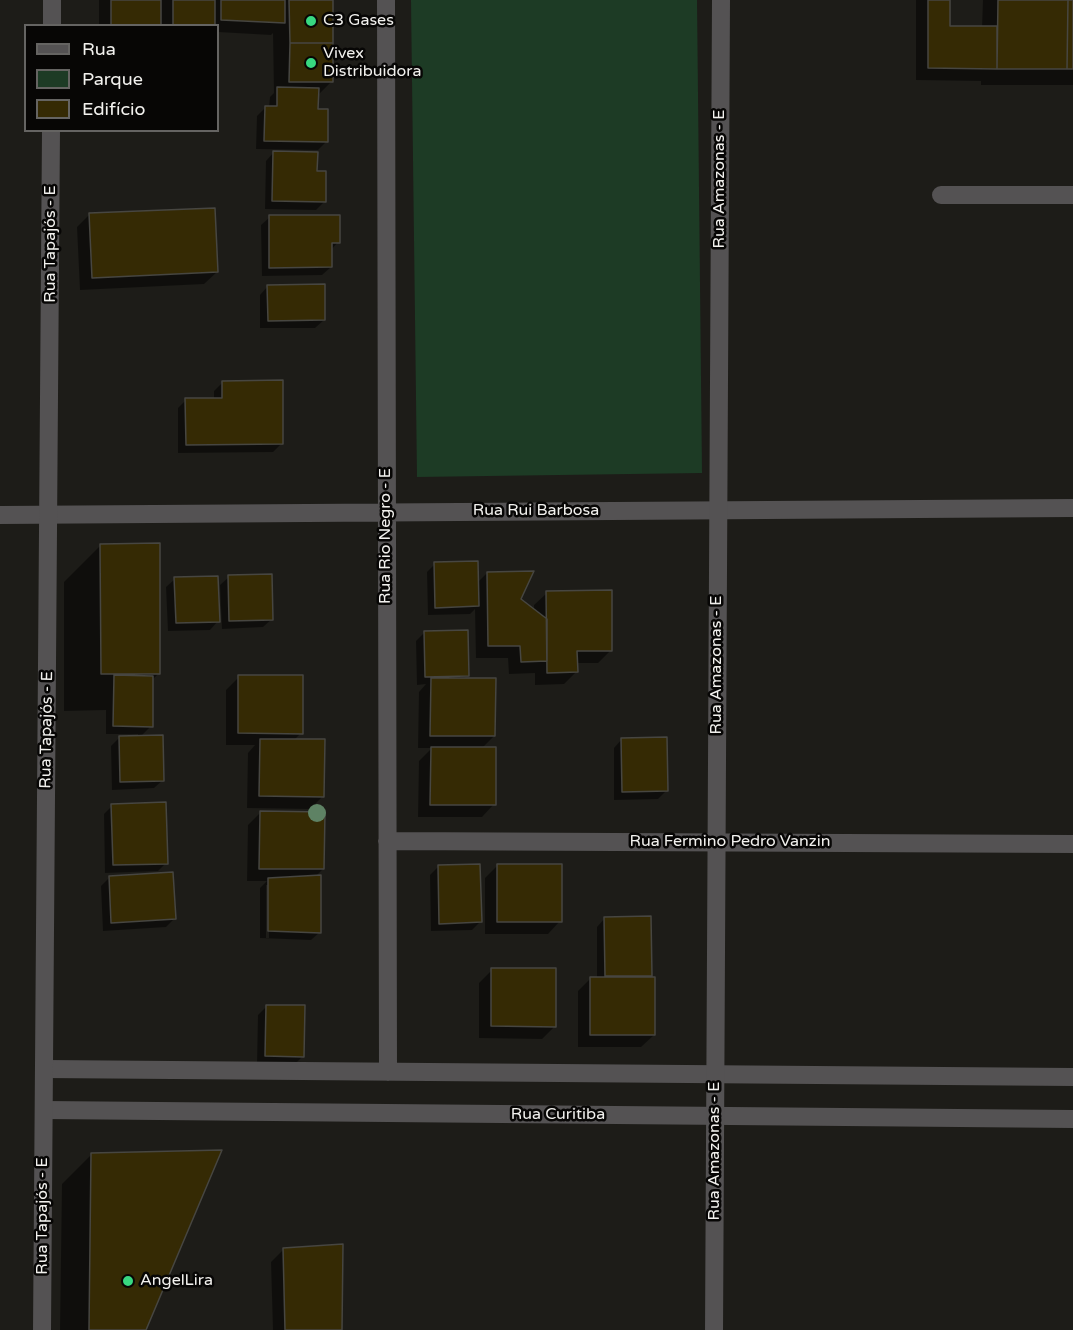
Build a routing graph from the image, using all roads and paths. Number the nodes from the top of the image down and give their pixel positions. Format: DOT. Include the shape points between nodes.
graph roads {
  1 [pos="52,0"];
  2 [pos="386,0"];
  3 [pos="721,0"];
  4 [pos="52,24"];
  5 [pos="51,132"];
  6 [pos="941,195"];
  7 [pos="1073,195"];
  8 [pos="1073,508"];
  9 [pos="718,510"];
  10 [pos="387,512"];
  11 [pos="49,514"];
  12 [pos="0,515"];
  13 [pos="387,841"];
  14 [pos="716,842"];
  15 [pos="1073,844"];
  16 [pos="44,1070"];
  17 [pos="388,1072"];
  18 [pos="715,1074"];
  19 [pos="1073,1077"];
  20 [pos="44,1110"];
  21 [pos="715,1116"];
  22 [pos="1073,1119"];
  23 [pos="42,1330"];
  24 [pos="714,1330"];
  1 -- 4 [label="street"];
  2 -- 10 [label="street, Rua Rio Negro - E"];
  3 -- 9 [label="street, Rua Amazonas - E"];
  5 -- 11 [label="street, Rua Tapajós - E"];
  6 -- 7 [label="street"];
  8 -- 9 [label="street, Rua Rui Barbosa"];
  9 -- 10 [label="street, Rua Rui Barbosa"];
  9 -- 14 [label="street, Rua Amazonas - E"];
  10 -- 11 [label="street, Rua Rui Barbosa"];
  10 -- 13 [label="street, Rua Rio Negro - E"];
  11 -- 12 [label="street, Rua Rui Barbosa"];
  11 -- 16 [label="street, Rua Tapajós - E"];
  13 -- 14 [label="street, Rua Fermino Pedro Vanzin"];
  13 -- 17 [label="street, Rua Rio Negro - E"];
  14 -- 15 [label="street, Rua Fermino Pedro Vanzin"];
  14 -- 18 [label="street, Rua Amazonas - E"];
  16 -- 17 [label="street"];
  16 -- 20 [label="street, Rua Tapajós - E"];
  17 -- 18 [label="street"];
  18 -- 19 [label="street"];
  18 -- 21 [label="street, Rua Amazonas - E"];
  20 -- 21 [label="street, Rua Curitiba"];
  20 -- 23 [label="street, Rua Tapajós - E"];
  21 -- 22 [label="street, Rua Curitiba"];
  21 -- 24 [label="street, Rua Amazonas - E"];
}
